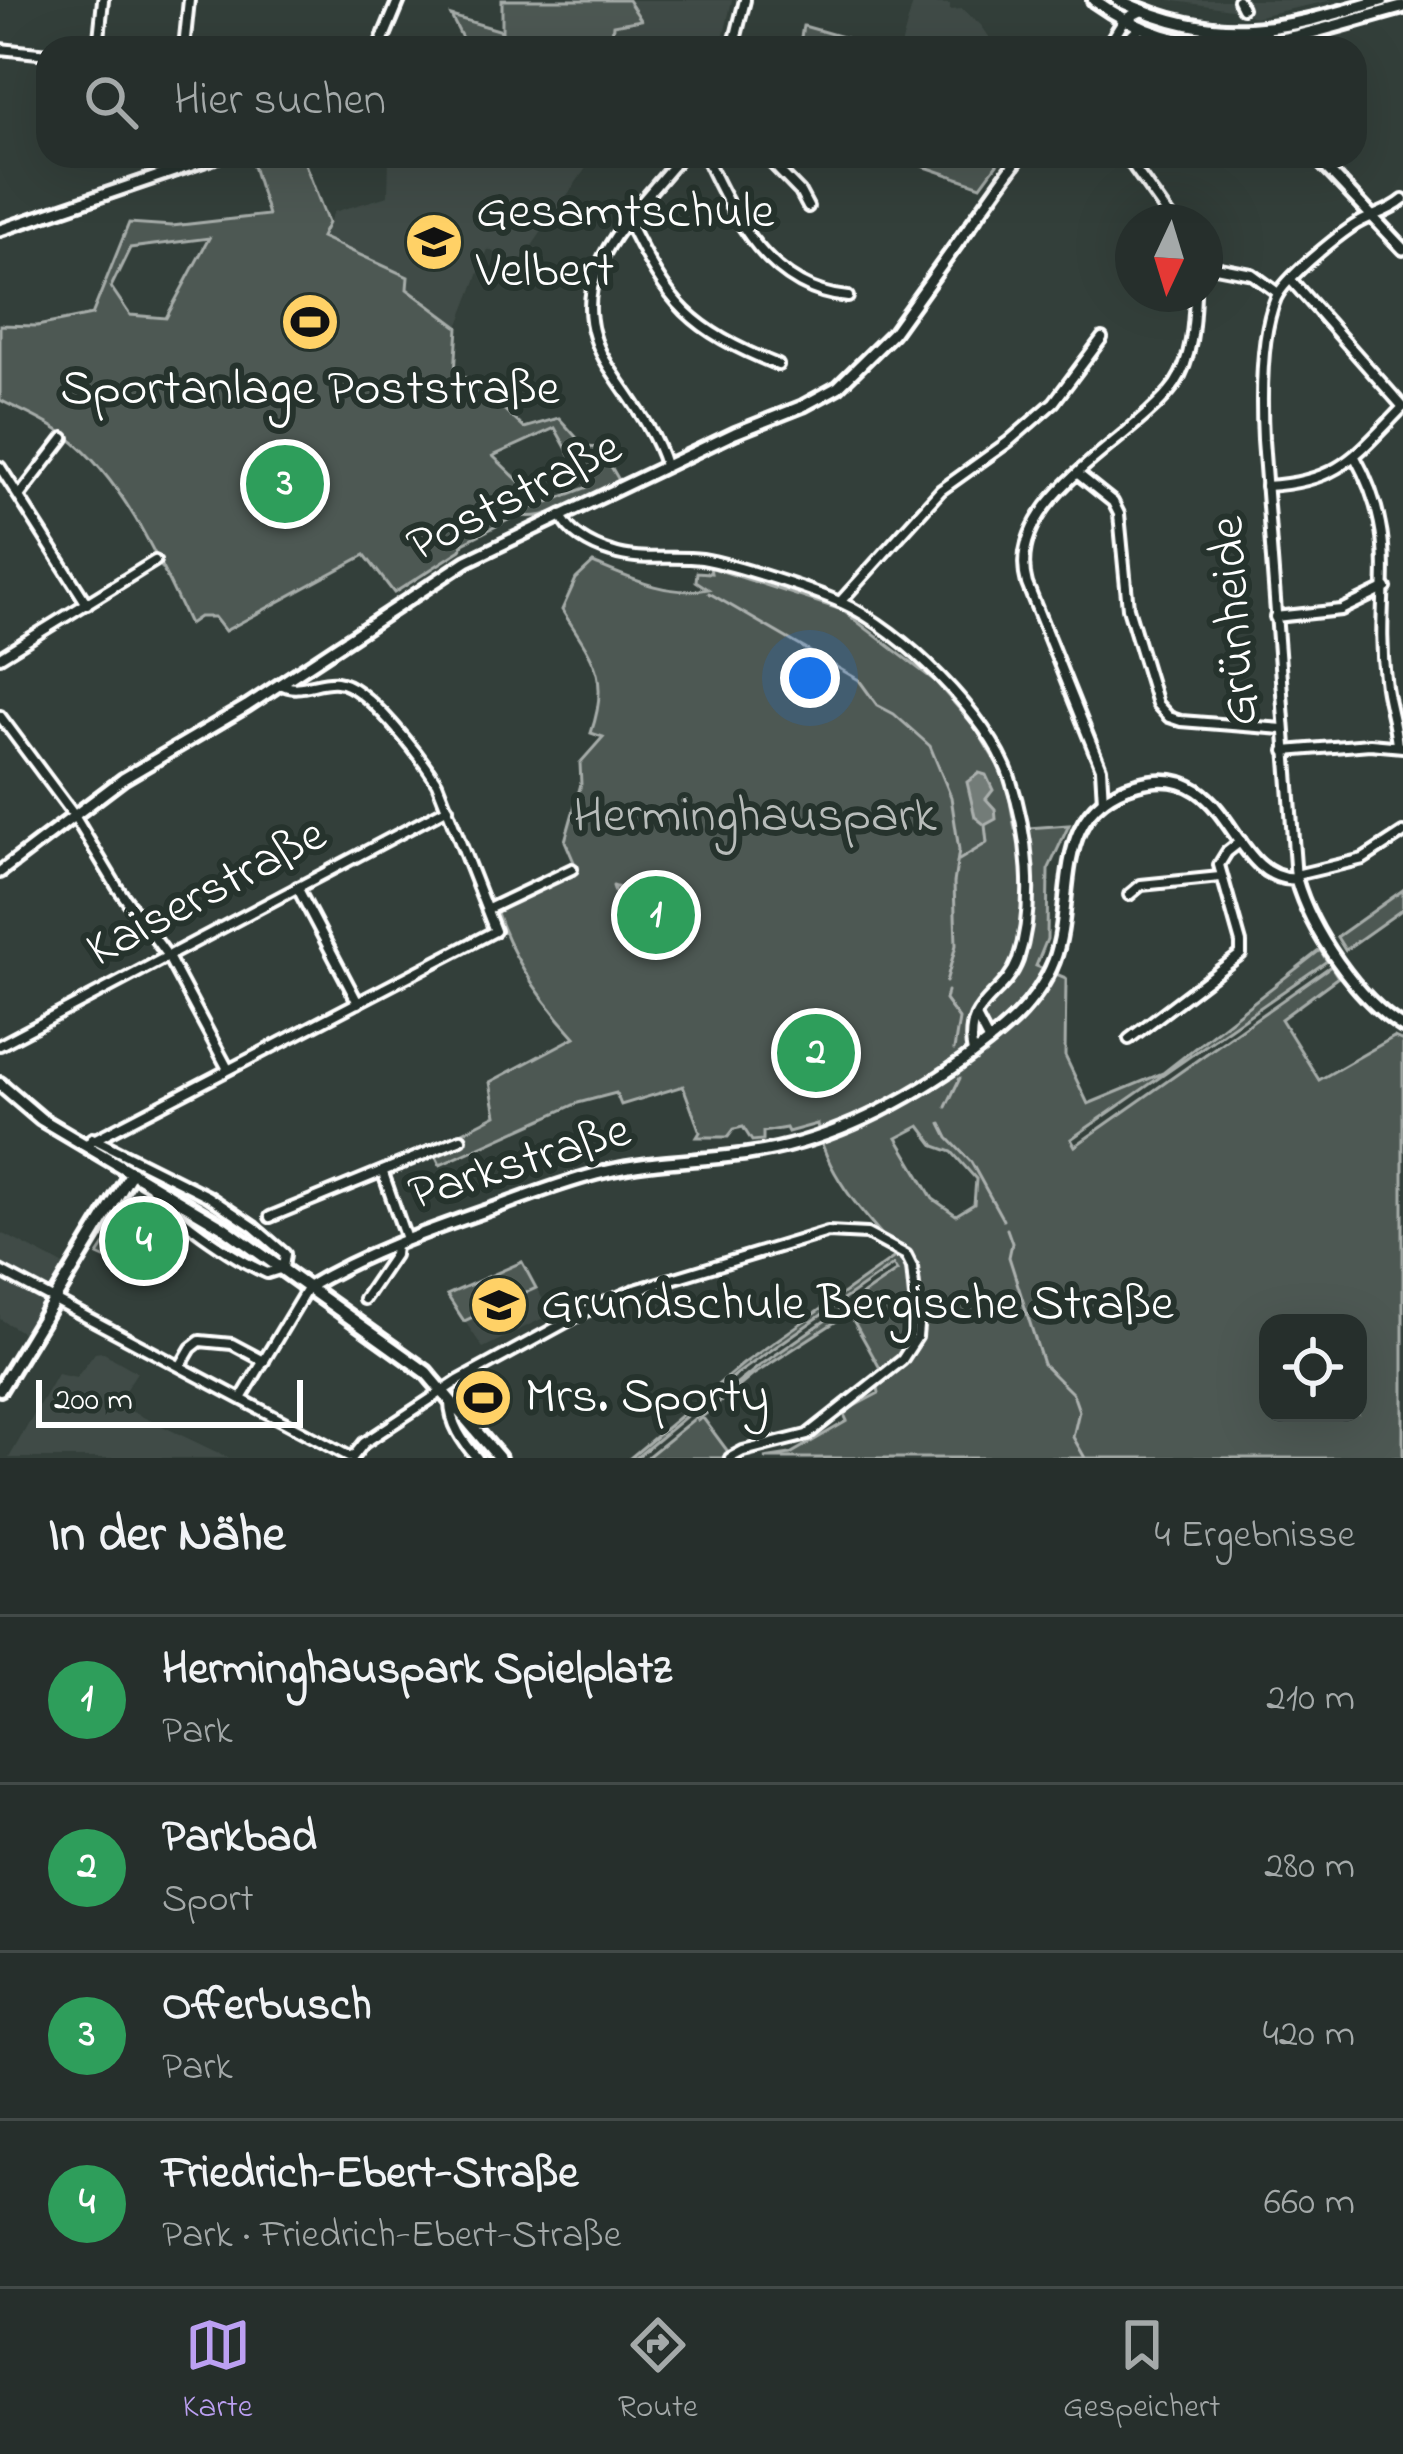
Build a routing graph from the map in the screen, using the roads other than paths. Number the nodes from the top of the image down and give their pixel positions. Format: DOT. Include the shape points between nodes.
graph roads {
  1 [pos="104,0"];
  2 [pos="189,0"];
  3 [pos="399,0"];
  4 [pos="745,0"];
  5 [pos="1094,0"];
  6 [pos="1118,0"];
  7 [pos="1383,0"];
  8 [pos="1403,7"];
  9 [pos="1141,10"];
  10 [pos="1124,19"];
  11 [pos="1141,27"];
  12 [pos="1260,30"];
  13 [pos="100,36"];
  14 [pos="185,36"];
  15 [pos="384,36"];
  16 [pos="736,36"];
  17 [pos="1114,36"];
  18 [pos="1132,36"];
  19 [pos="1165,36"];
  20 [pos="1261,36"];
  21 [pos="1299,36"];
  22 [pos="0,49"];
  23 [pos="36,53"];
  24 [pos="183,168"];
  25 [pos="671,168"];
  26 [pos="710,168"];
  27 [pos="777,168"];
  28 [pos="1011,168"];
  29 [pos="1135,168"];
  30 [pos="1324,168"];
  31 [pos="1403,200"];
  32 [pos="1160,204"];
  33 [pos="808,206"];
  34 [pos="1371,217"];
  35 [pos="628,221"];
  36 [pos="0,230"];
  37 [pos="1403,249"];
  38 [pos="1223,266"];
  39 [pos="1291,280"];
  40 [pos="1279,293"];
  41 [pos="848,298"];
  42 [pos="1193,312"];
  43 [pos="1102,338"];
  44 [pos="778,365"];
  45 [pos="1403,407"];
  46 [pos="64,439"];
  47 [pos="1354,457"];
  48 [pos="664,466"];
  49 [pos="0,467"];
  50 [pos="1078,474"];
  51 [pos="1266,485"];
  52 [pos="20,495"];
  53 [pos="560,514"];
  54 [pos="155,561"];
  55 [pos="1386,588"];
  56 [pos="840,602"];
  57 [pos="87,604"];
  58 [pos="1275,617"];
  59 [pos="0,657"];
  60 [pos="281,684"];
  61 [pos="0,716"];
  62 [pos="1283,730"];
  63 [pos="1400,746"];
  64 [pos="1285,751"];
  65 [pos="1102,803"];
  66 [pos="448,808"];
  67 [pos="73,814"];
  68 [pos="1403,833"];
  69 [pos="1241,841"];
  70 [pos="572,869"];
  71 [pos="0,872"];
  72 [pos="1296,876"];
  73 [pos="1220,877"];
  74 [pos="297,887"];
  75 [pos="1129,895"];
  76 [pos="488,909"];
  77 [pos="167,955"];
  78 [pos="358,1003"];
  79 [pos="976,1015"];
  80 [pos="1403,1027"];
  81 [pos="1129,1040"];
  82 [pos="989,1042"];
  83 [pos="0,1046"];
  84 [pos="974,1053"];
  85 [pos="228,1069"];
  86 [pos="0,1084"];
  87 [pos="461,1138"];
  88 [pos="88,1142"];
  89 [pos="132,1172"];
  90 [pos="383,1173"];
  91 [pos="149,1181"];
  92 [pos="190,1186"];
  93 [pos="166,1191"];
  94 [pos="270,1217"];
  95 [pos="400,1241"];
  96 [pos="283,1268"];
  97 [pos="0,1271"];
  98 [pos="308,1287"];
  99 [pos="57,1300"];
  100 [pos="364,1300"];
  101 [pos="264,1360"];
  102 [pos="181,1365"];
  103 [pos="0,1389"];
  104 [pos="446,1395"];
  105 [pos="242,1397"];
  106 [pos="352,1458"];
  107 [pos="478,1458"];
  108 [pos="499,1458"];
  109 [pos="730,1458"];
  1 -- 13 [label="street"];
  2 -- 14 [label="street"];
  3 -- 15 [label="street"];
  4 -- 16 [label="street"];
  5 -- 10 [label="main road"];
  6 -- 9 [label="main road"];
  7 -- 12 [label="main road"];
  8 -- 21 [label="main road"];
  9 -- 10 [label="street"];
  9 -- 12 [label="main road" via="1203,29"];
  10 -- 11 [label="main road"];
  10 -- 17 [label="street"];
  11 -- 18 [label="street"];
  11 -- 19 [label="main road"];
  12 -- 20 [label="street"];
  22 -- 23 [label="street"];
  24 -- 36 [label="street"];
  25 -- 35 [label="street"];
  26 -- 41 [label="street" via="734,220 762,253 822,292"];
  27 -- 33 [label="street"];
  28 -- 48 [label="street, Poststraße" via="893,333 838,387"];
  29 -- 32 [label="street"];
  30 -- 34 [label="street"];
  31 -- 34 [label="street"];
  34 -- 37 [label="street"];
  34 -- 39 [label="street"];
  35 -- 44 [label="street" via="674,304 718,337"];
  35 -- 48 [label="street" via="596,269 590,316 603,357"];
  38 -- 40 [label="street"];
  39 -- 40 [label="street"];
  39 -- 45 [label="street"];
  40 -- 51 [label="street, Grünheide" via="1261,393"];
  42 -- 50 [label="street" via="1176,382"];
  43 -- 56 [label="street" via="1054,402 941,490"];
  45 -- 47 [label="street"];
  46 -- 52 [label="street"];
  47 -- 51 [label="street" via="1303,484"];
  47 -- 55 [label="street" via="1382,521"];
  48 -- 53 [label="street, Poststraße"];
  49 -- 52 [label="street"];
  50 -- 62 [label="street" via="1119,514 1128,608 1157,704 1169,717"];
  50 -- 65 [label="street" via="1035,520 1024,571 1101,768"];
  51 -- 58 [label="street, Grünheide"];
  52 -- 57 [label="street"];
  53 -- 56 [label="street" via="578,536 614,554 706,560"];
  53 -- 60 [label="street, Poststraße" via="426,585"];
  54 -- 57 [label="street"];
  55 -- 58 [label="street" via="1341,610"];
  55 -- 63 [label="street" via="1384,679"];
  56 -- 79 [label="street" via="954,690 1012,781 1027,866 1020,952"];
  57 -- 59 [label="street"];
  58 -- 62 [label="street, Grünheide"];
  60 -- 66 [label="street" via="336,682 362,693 426,765"];
  60 -- 67 [label="street, Poststraße"];
  61 -- 67 [label="street"];
  62 -- 64 [label="street, Grünheide"];
  63 -- 64 [label="street"];
  64 -- 72 [label="street, Grünheide"];
  65 -- 69 [label="street" via="1147,782 1186,786 1212,801"];
  65 -- 82 [label="street, Parkstraße" via="1071,852 1053,963 1040,990"];
  66 -- 74 [label="street, Kaiserstraße"];
  66 -- 76 [label="street"];
  67 -- 71 [label="street, Poststraße"];
  67 -- 77 [label="street"];
  68 -- 72 [label="street" via="1363,859"];
  69 -- 72 [label="street" via="1269,872"];
  69 -- 73 [label="street" via="1222,857"];
  70 -- 76 [label="street"];
  72 -- 80 [label="street, Grünheide" via="1347,973"];
  73 -- 75 [label="street" via="1142,885"];
  73 -- 81 [label="street" via="1241,954"];
  74 -- 77 [label="street, Kaiserstraße"];
  74 -- 78 [label="street"];
  76 -- 78 [label="street" via="490,935"];
  77 -- 83 [label="street, Kaiserstraße"];
  77 -- 85 [label="street"];
  78 -- 85 [label="street"];
  79 -- 82 [label="street"];
  79 -- 84 [label="street"];
  82 -- 84 [label="street, Parkstraße"];
  84 -- 95 [label="street, Parkstraße" via="910,1096 830,1134 746,1154 605,1171"];
  85 -- 88 [label="street"];
  86 -- 88 [label="main road" via="41,1119"];
  87 -- 90 [label="street"];
  88 -- 89 [label="main road"];
  88 -- 92 [label="street"];
  89 -- 91 [label="main road"];
  89 -- 99 [label="main road"];
  90 -- 94 [label="street"];
  90 -- 95 [label="street"];
  91 -- 93 [label="main road"];
  91 -- 96 [label="street" via="162,1204 241,1259 267,1273"];
  92 -- 93 [label="street"];
  92 -- 96 [label="street" via="281,1249"];
  93 -- 96 [label="main road"];
  95 -- 98 [label="street, Parkstraße"];
  95 -- 100 [label="street, Parkstraße"];
  96 -- 98 [label="main road"];
  97 -- 99 [label="street"];
  98 -- 101 [label="street"];
  98 -- 104 [label="main road"];
  99 -- 102 [label="street"];
  99 -- 103 [label="main road"];
  101 -- 102 [label="street" via="232,1344 200,1341"];
  101 -- 105 [label="street"];
  102 -- 105 [label="street"];
  104 -- 106 [label="street"];
  104 -- 107 [label="street"];
  104 -- 108 [label="main road"];
  104 -- 109 [label="street" via="592,1308 809,1235 867,1234 902,1251 911,1263 918,1326 908,1351 807,1435"];
  105 -- 106 [label="street"];
}
